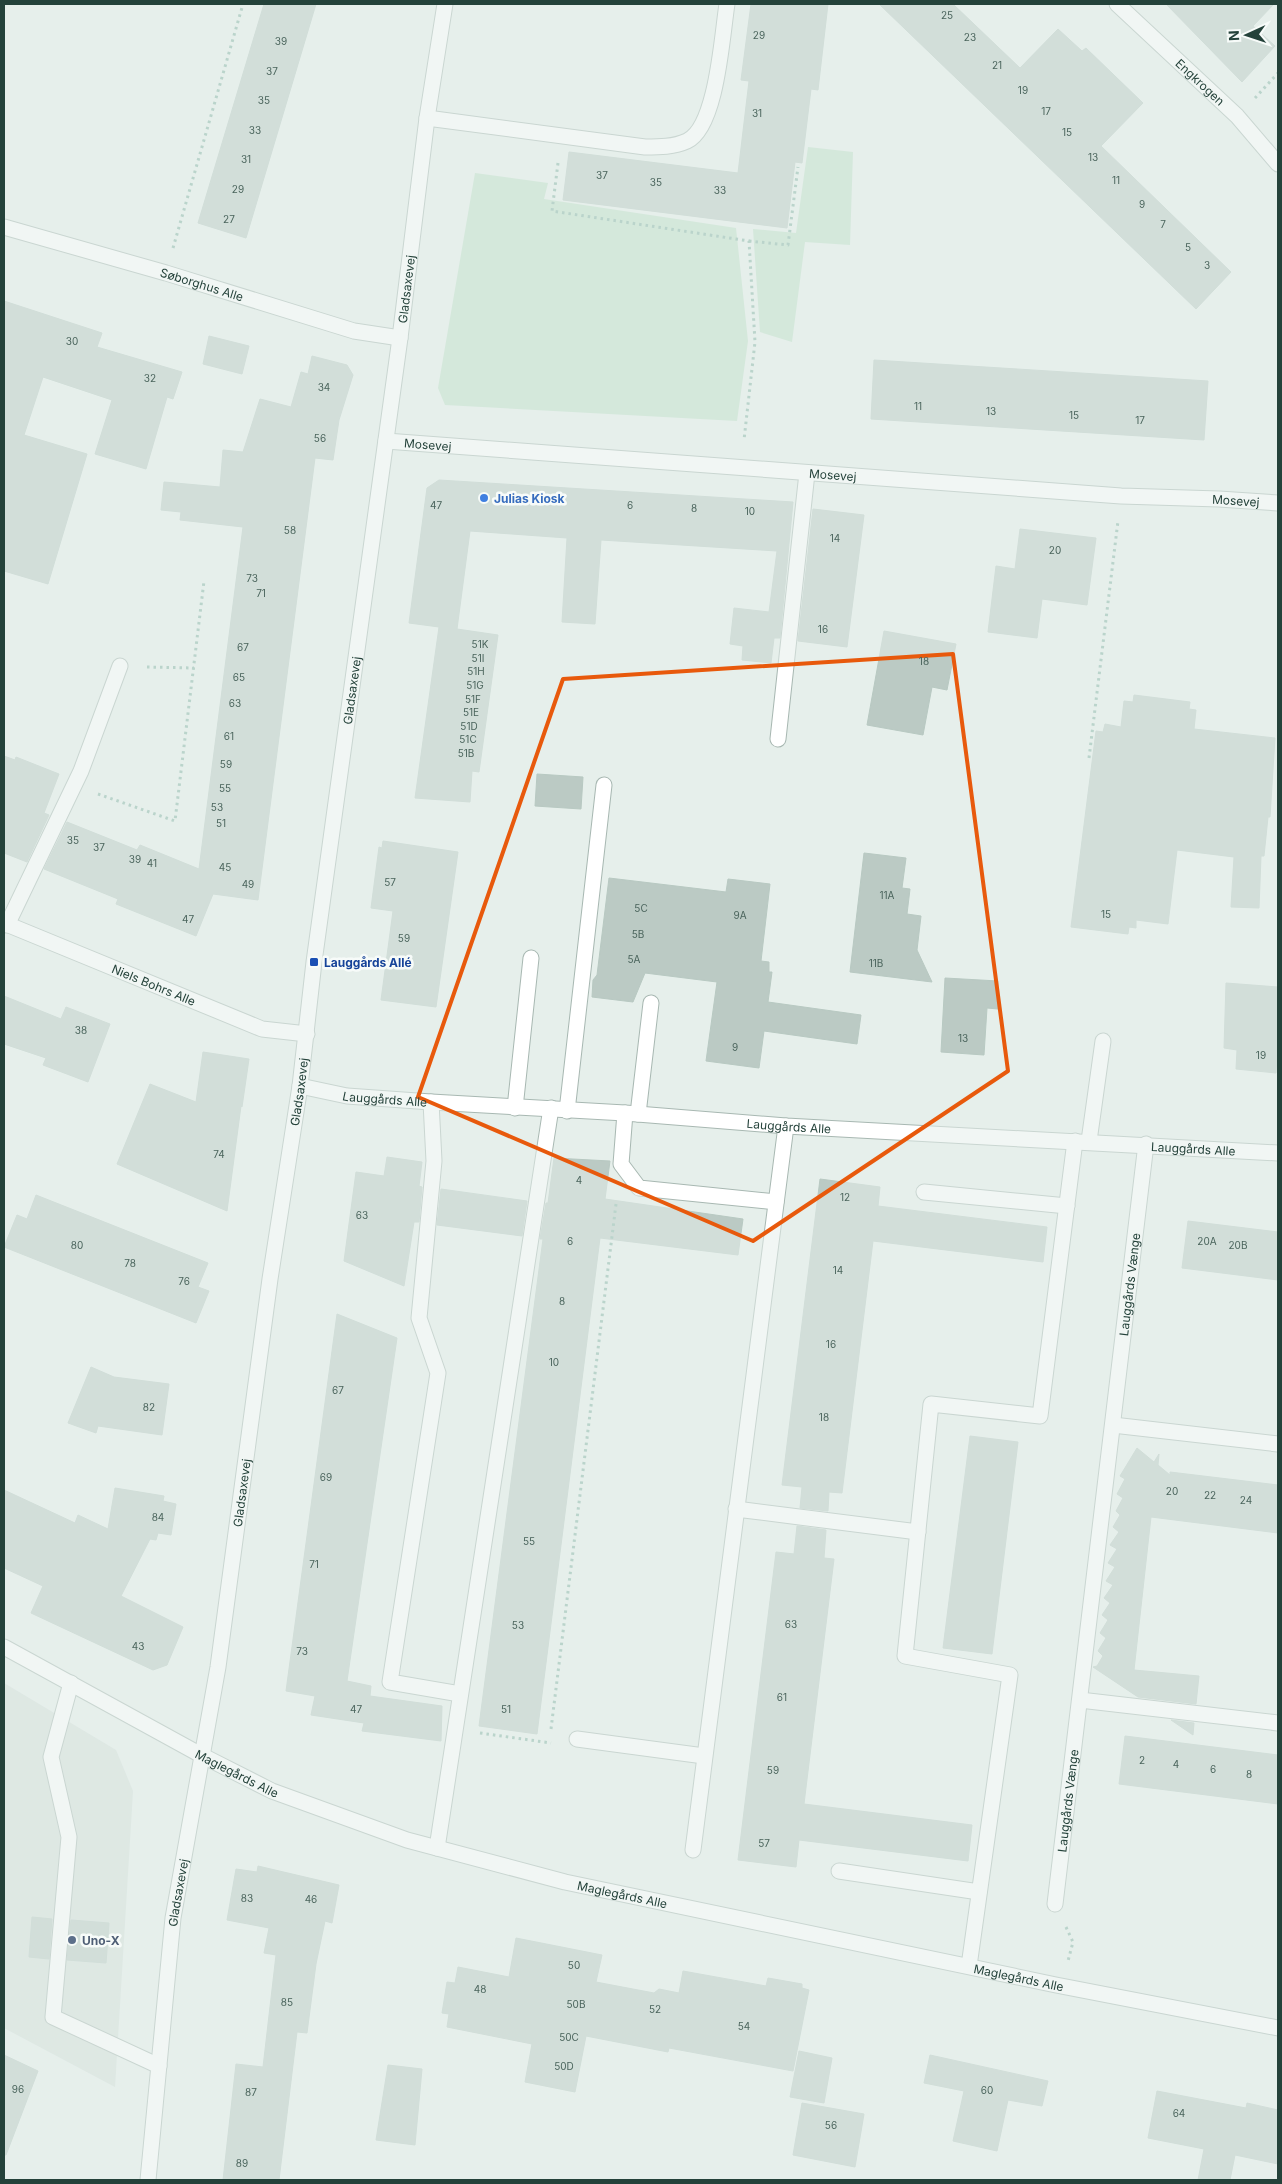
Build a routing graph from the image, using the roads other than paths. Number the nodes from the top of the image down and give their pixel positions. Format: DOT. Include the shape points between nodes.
graph roads {
  1 [pos="445,4"];
  2 [pos="727,4"];
  3 [pos="1117,4"];
  4 [pos="427,118"];
  5 [pos="1278,164"];
  6 [pos="4,227"];
  7 [pos="400,338"];
  8 [pos="386,441"];
  9 [pos="807,473"];
  10 [pos="1278,503"];
  11 [pos="120,666"];
  12 [pos="778,739"];
  13 [pos="604,785"];
  14 [pos="5,924"];
  15 [pos="531,958"];
  16 [pos="651,1003"];
  17 [pos="307,1034"];
  18 [pos="1103,1041"];
  19 [pos="300,1086"];
  20 [pos="431,1102"];
  21 [pos="515,1108"];
  22 [pos="551,1108"];
  23 [pos="567,1111"];
  24 [pos="631,1113"];
  25 [pos="786,1126"];
  26 [pos="1082,1141"];
  27 [pos="1146,1144"];
  28 [pos="1278,1153"];
  29 [pos="924,1192"];
  30 [pos="776,1202"];
  31 [pos="1067,1206"];
  32 [pos="1113,1425"];
  33 [pos="1278,1444"];
  34 [pos="736,1508"];
  35 [pos="918,1532"];
  36 [pos="4,1647"];
  37 [pos="70,1683"];
  38 [pos="460,1694"];
  39 [pos="1080,1700"];
  40 [pos="1278,1723"];
  41 [pos="577,1739"];
  42 [pos="201,1754"];
  43 [pos="704,1756"];
  44 [pos="437,1848"];
  45 [pos="693,1850"];
  46 [pos="839,1871"];
  47 [pos="979,1892"];
  48 [pos="1056,1904"];
  49 [pos="969,1966"];
  50 [pos="1278,2028"];
  51 [pos="159,2066"];
  52 [pos="148,2180"];
  1 -- 4 [label="street, Gladsaxevej"];
  2 -- 4 [label="street" via="712,104 704,124 688,140 645,148"];
  3 -- 5 [label="street, Engkrogen" via="1237,116"];
  4 -- 7 [label="street, Gladsaxevej"];
  6 -- 7 [label="street, Søborghus Alle" via="354,331"];
  7 -- 8 [label="street, Gladsaxevej"];
  8 -- 9 [label="street, Mosevej"];
  8 -- 17 [label="street, Gladsaxevej" via="314,962"];
  9 -- 10 [label="street, Mosevej" via="1121,496"];
  9 -- 12 [label="street"];
  11 -- 14 [label="street" via="74,786"];
  13 -- 23 [label="street"];
  14 -- 17 [label="street, Niels Bohrs Alle" via="262,1029"];
  15 -- 21 [label="street"];
  16 -- 24 [label="street"];
  17 -- 19 [label="street, Gladsaxevej"];
  18 -- 26 [label="street"];
  19 -- 20 [label="street, Lauggårds Alle" via="347,1096"];
  19 -- 42 [label="street, Gladsaxevej" via="270,1279 218,1667"];
  20 -- 21 [label="street, Lauggårds Alle"];
  20 -- 38 [label="street" via="434,1161 419,1318 438,1373 390,1682"];
  21 -- 22 [label="street, Lauggårds Alle"];
  22 -- 23 [label="street, Lauggårds Alle"];
  22 -- 38 [label="street"];
  23 -- 24 [label="street, Lauggårds Alle"];
  24 -- 25 [label="street, Lauggårds Alle"];
  24 -- 30 [label="street" via="621,1164 639,1188"];
  25 -- 26 [label="street, Lauggårds Alle"];
  25 -- 30 [label="street"];
  26 -- 27 [label="street, Lauggårds Alle"];
  26 -- 31 [label="street"];
  27 -- 28 [label="street, Lauggårds Alle"];
  27 -- 32 [label="street, Lauggårds Vænge"];
  29 -- 31 [label="street"];
  30 -- 34 [label="street"];
  31 -- 35 [label="street" via="1040,1416 931,1404"];
  32 -- 33 [label="street"];
  32 -- 39 [label="street, Lauggårds Vænge"];
  34 -- 35 [label="street"];
  34 -- 43 [label="street"];
  35 -- 47 [label="street" via="905,1656 1010,1675"];
  36 -- 37 [label="street, Maglegårds Alle"];
  37 -- 42 [label="street, Maglegårds Alle"];
  37 -- 51 [label="street" via="51,1756 69,1837 53,2017"];
  38 -- 44 [label="street"];
  39 -- 40 [label="street"];
  39 -- 48 [label="street, Lauggårds Vænge"];
  41 -- 43 [label="street"];
  42 -- 44 [label="street, Maglegårds Alle" via="272,1791"];
  42 -- 51 [label="street, Gladsaxevej" via="173,1918"];
  43 -- 45 [label="street"];
  44 -- 49 [label="street, Maglegårds Alle" via="565,1882"];
  46 -- 47 [label="street"];
  47 -- 49 [label="street"];
  49 -- 50 [label="street, Maglegårds Alle"];
  51 -- 52 [label="street, Gladsaxevej"];
}
